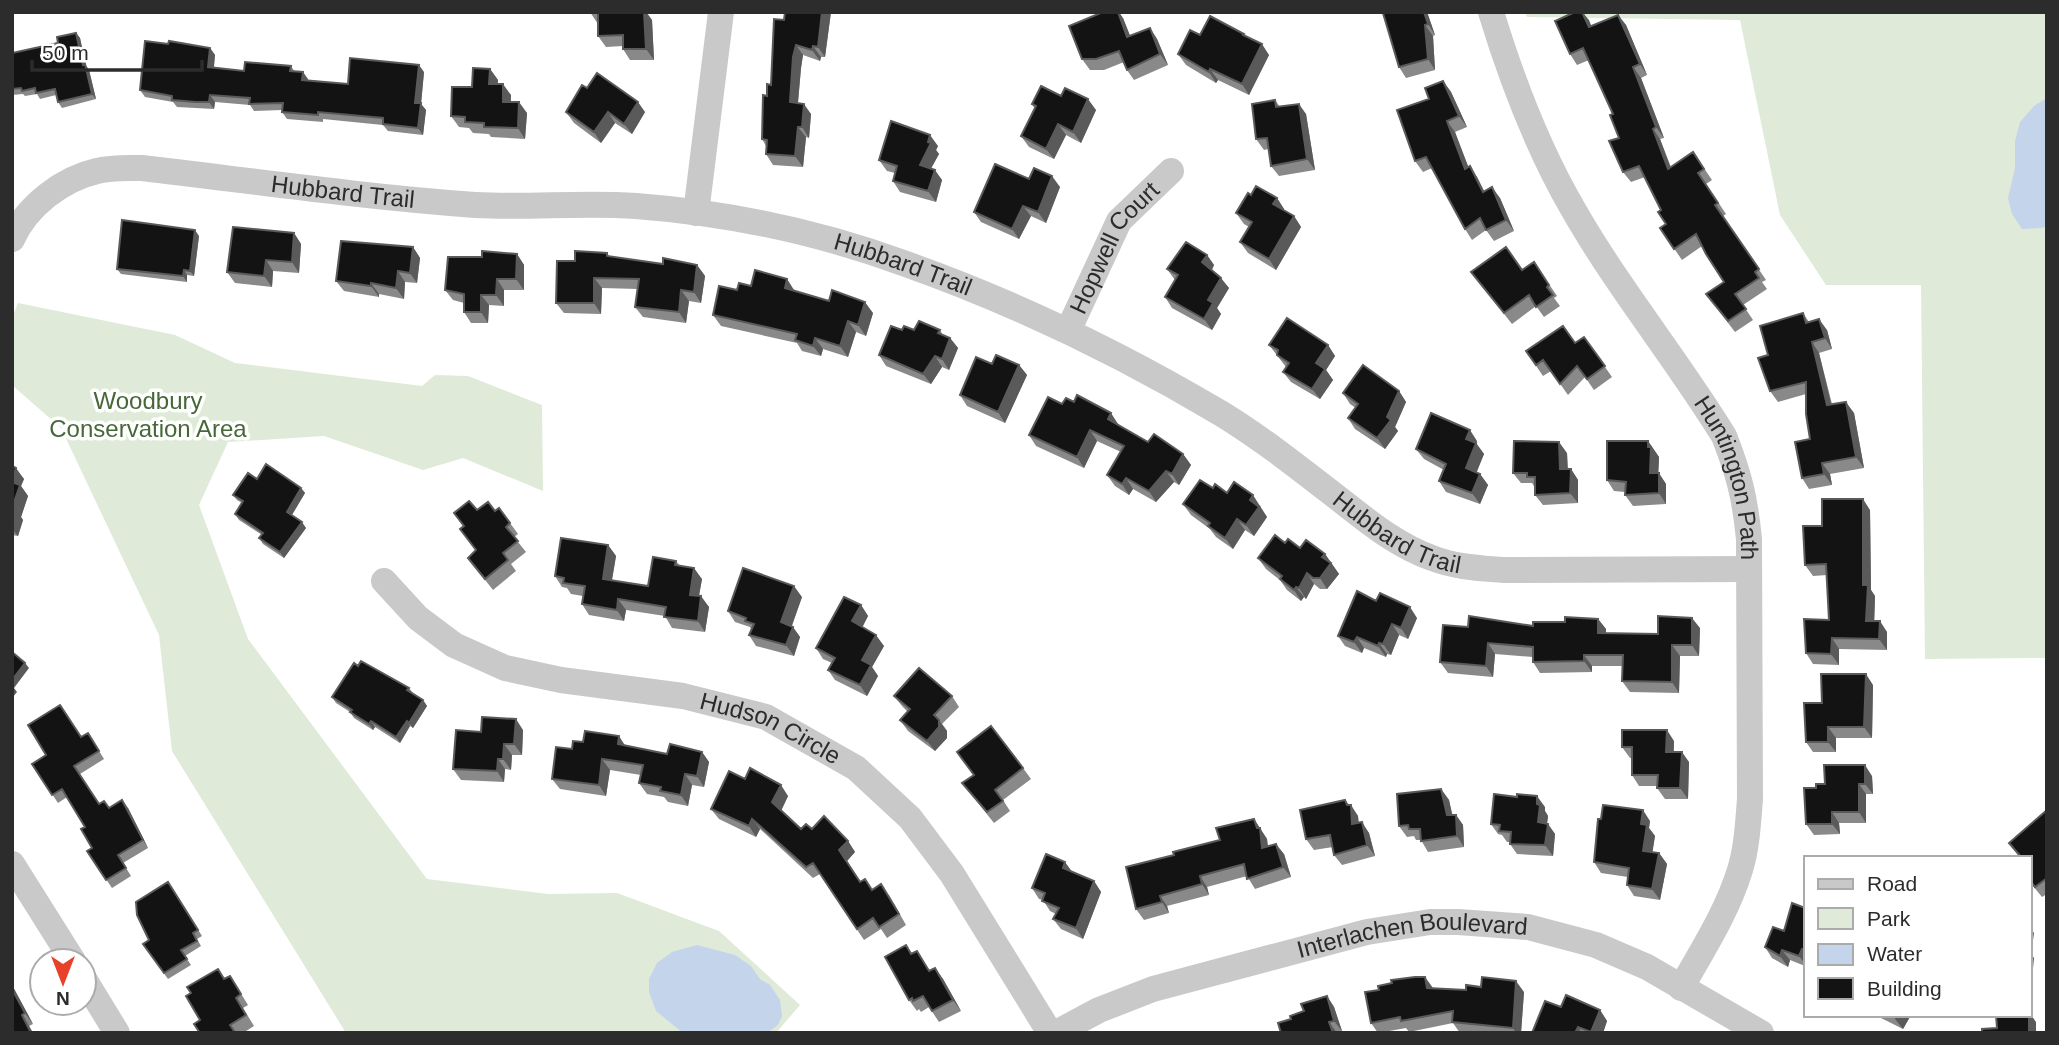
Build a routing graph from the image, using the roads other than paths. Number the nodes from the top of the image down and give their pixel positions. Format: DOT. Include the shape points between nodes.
graph roads {
  1 [pos="721,12"];
  2 [pos="1491,12"];
  3 [pos="1171,172"];
  4 [pos="696,213"];
  5 [pos="12,239"];
  6 [pos="1068,331"];
  7 [pos="1749,569"];
  8 [pos="384,581"];
  9 [pos="12,864"];
  10 [pos="64,947"];
  11 [pos="1681,988"];
  12 [pos="98,1002"];
  13 [pos="117,1033"];
  14 [pos="1050,1033"];
  15 [pos="1056,1033"];
  16 [pos="1760,1033"];
  1 -- 4 [label="street"];
  2 -- 7 [label="street, Huntington Path" via="1521,102 1573,210 1724,436 1746,505"];
  3 -- 6 [label="street, Hopwell Court" via="1119,221"];
  4 -- 5 [label="street, Hubbard Trail" via="634,206 466,204 120,168 98,170 59,187 27,215"];
  4 -- 6 [label="street, Hubbard Trail" via="771,224 842,243 966,286"];
  6 -- 7 [label="street, Hubbard Trail" via="1226,417 1400,544 1432,559 1503,570"];
  7 -- 11 [label="street, Huntington Path" via="1747,835 1728,901"];
  8 -- 14 [label="street, Hudson Circle" via="418,618 454,645 505,668 683,696 766,717 856,768 910,818 952,874"];
  9 -- 10 [label="street"];
  11 -- 15 [label="street, Interlachen Boulevard" via="1622,956 1528,927 1430,922 1367,932 1153,989"];
  11 -- 16 [label="street, Interlachen Boulevard"];
  12 -- 13 [label="street"];
}
